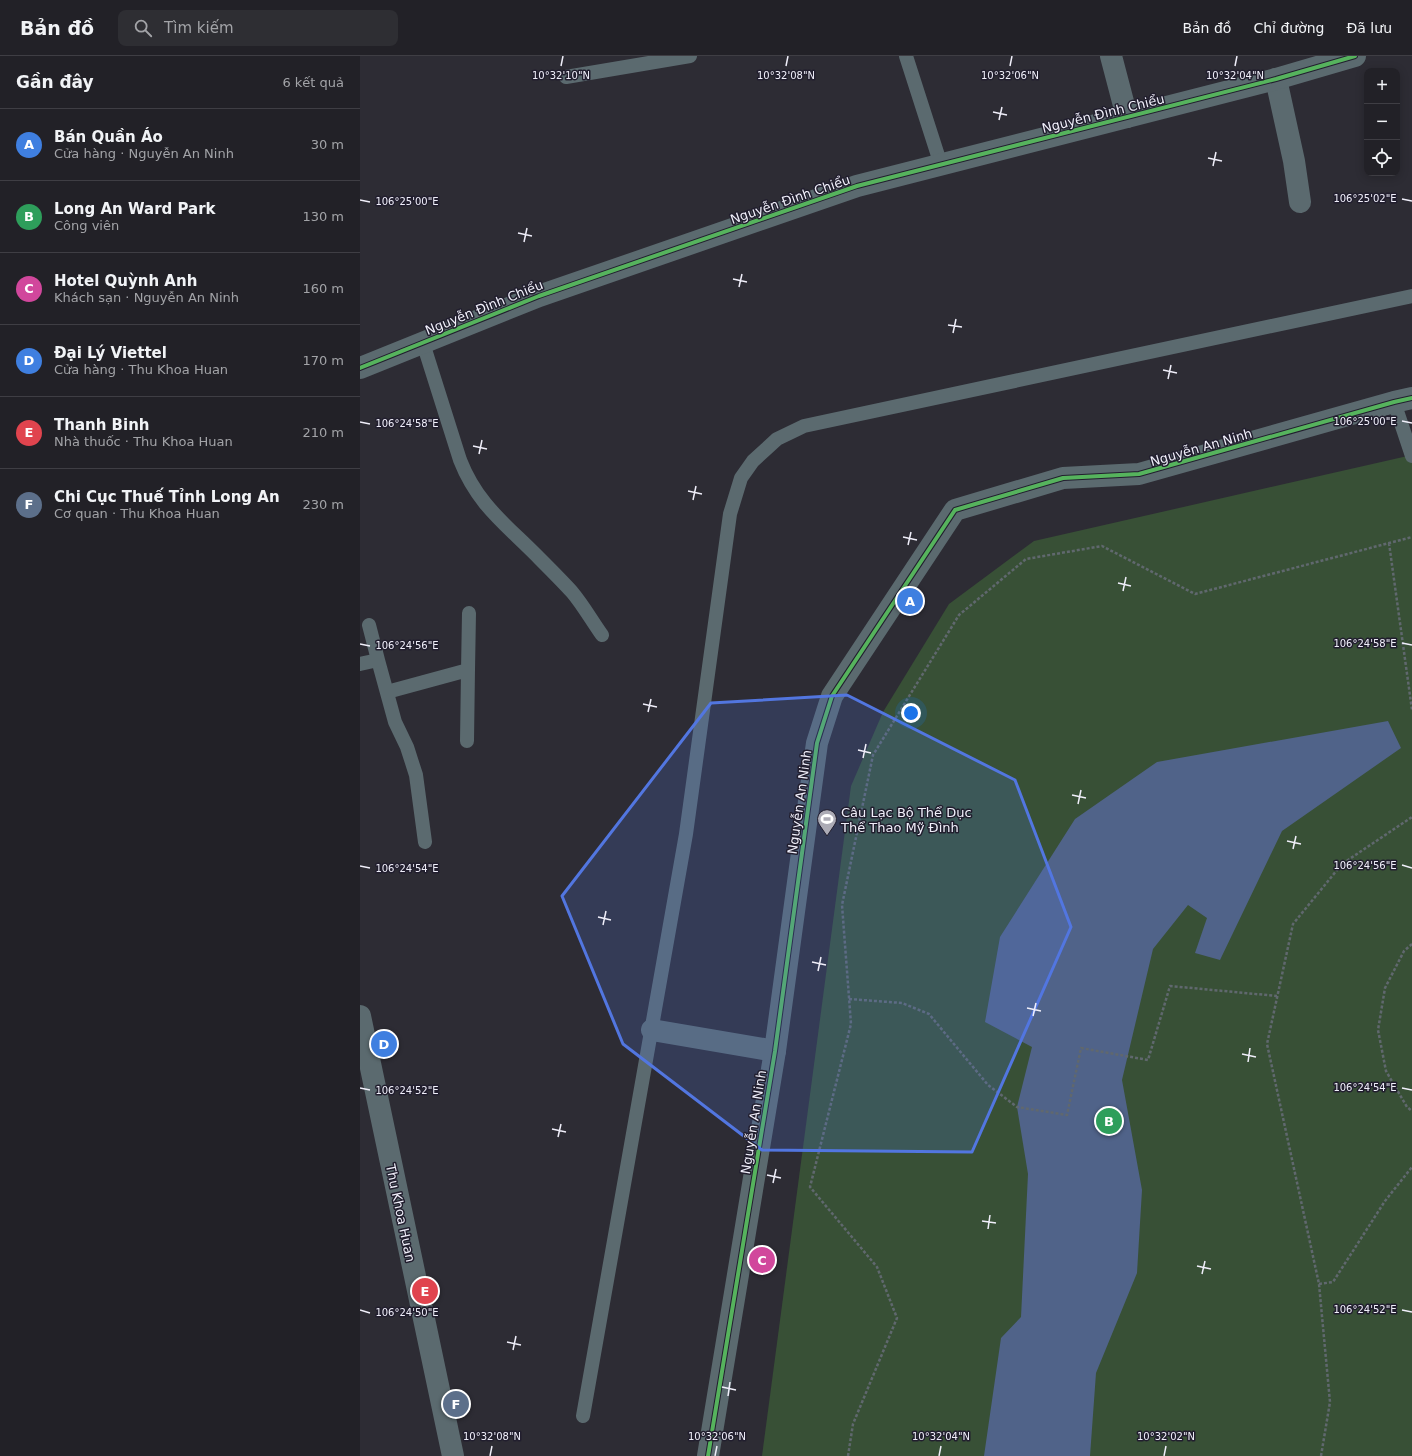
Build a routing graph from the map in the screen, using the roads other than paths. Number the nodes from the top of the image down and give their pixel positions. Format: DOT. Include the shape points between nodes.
graph roads {
  1 [pos="690,56"];
  2 [pos="906,56"];
  3 [pos="1111,56"];
  4 [pos="1355,56"];
  5 [pos="566,77"];
  6 [pos="1276,79"];
  7 [pos="1127,117"];
  8 [pos="941,165"];
  9 [pos="1300,202"];
  10 [pos="1412,296"];
  11 [pos="423,343"];
  12 [pos="360,368"];
  13 [pos="1403,400"];
  14 [pos="1412,456"];
  15 [pos="469,613"];
  16 [pos="369,625"];
  17 [pos="602,635"];
  18 [pos="378,660"];
  19 [pos="360,664"];
  20 [pos="468,670"];
  21 [pos="386,692"];
  22 [pos="466,741"];
  23 [pos="425,842"];
  24 [pos="360,1016"];
  25 [pos="652,1030"];
  26 [pos="775,1052"];
  27 [pos="583,1416"];
  28 [pos="453,1456"];
  29 [pos="708,1456"];
  1 -- 5 [label="lane"];
  2 -- 8 [label="lane"];
  3 -- 7 [label="street"];
  4 -- 6 [label="street, Nguyễn Đình Chiểu"];
  6 -- 7 [label="street, Nguyễn Đình Chiểu"];
  6 -- 9 [label="street"];
  7 -- 8 [label="street, Nguyễn Đình Chiểu"];
  8 -- 11 [label="street, Nguyễn Đình Chiểu" via="850,189 539,296"];
  10 -- 25 [label="lane" via="804,426 777,439 753,461 741,478 730,514 686,834"];
  11 -- 12 [label="street, Nguyễn Đình Chiểu"];
  11 -- 17 [label="lane" via="467,478 498,519 572,593"];
  13 -- 14 [label="lane"];
  13 -- 26 [label="street, Nguyễn An Ninh" via="1139,474 1063,478 955,510 832,696 817,743"];
  15 -- 20 [label="lane"];
  16 -- 18 [label="lane"];
  18 -- 19 [label="lane"];
  18 -- 21 [label="lane"];
  20 -- 21 [label="lane"];
  20 -- 22 [label="lane"];
  21 -- 23 [label="lane" via="416,775"];
  24 -- 28 [label="street, Thu Khoa Huan"];
  25 -- 26 [label="street"];
  25 -- 27 [label="lane"];
  26 -- 29 [label="street, Nguyễn An Ninh"];
}
